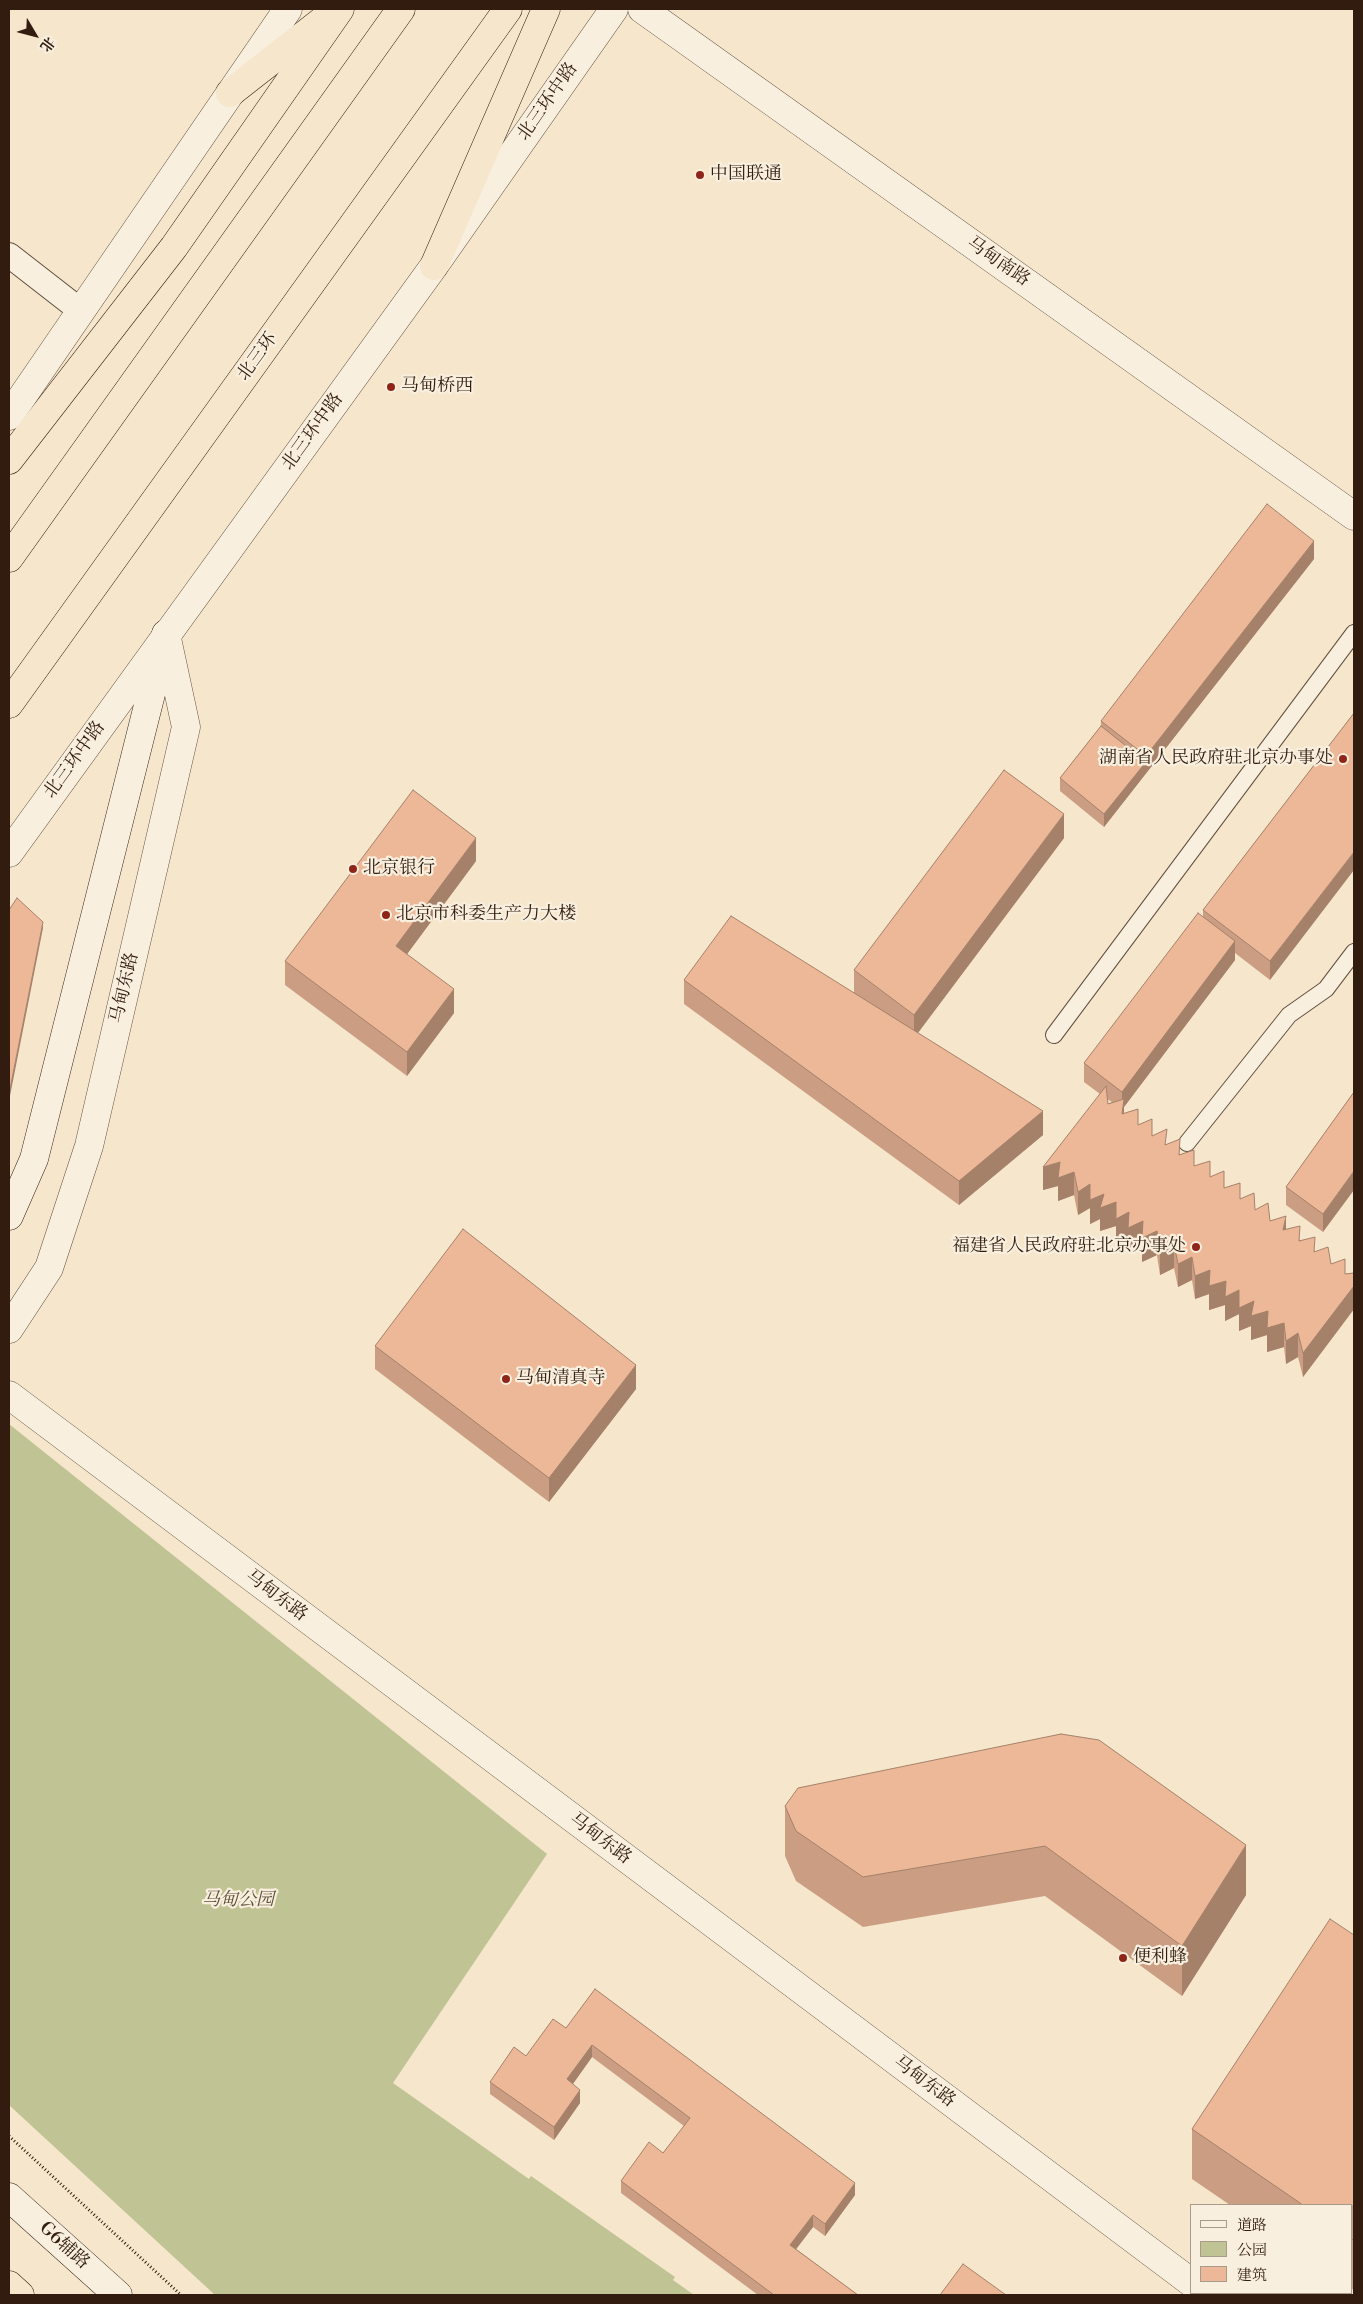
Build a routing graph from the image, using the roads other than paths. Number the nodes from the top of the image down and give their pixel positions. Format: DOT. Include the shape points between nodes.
graph roads {
  1 [pos="288,9"];
  2 [pos="339,9"];
  3 [pos="401,9"];
  4 [pos="508,9"];
  5 [pos="546,9"];
  6 [pos="614,9"];
  7 [pos="642,9"];
  8 [pos="230,93"];
  9 [pos="9,255"];
  10 [pos="434,266"];
  11 [pos="81,310"];
  12 [pos="9,416"];
  13 [pos="9,460"];
  14 [pos="1354,516"];
  15 [pos="9,558"];
  16 [pos="1354,633"];
  17 [pos="166,634"];
  18 [pos="9,704"];
  19 [pos="9,853"];
  20 [pos="1354,952"];
  21 [pos="1054,1035"];
  22 [pos="1187,1144"];
  23 [pos="9,1216"];
  24 [pos="9,1329"];
  25 [pos="9,1395"];
  26 [pos="9,2196"];
  27 [pos="1190,2281"];
  28 [pos="9,2285"];
  29 [pos="20,2295"];
  30 [pos="118,2295"];
  1 -- 8 [label="street"];
  2 -- 8 [label="highway"];
  2 -- 13 [label="highway" via="174,247"];
  3 -- 15 [label="highway"];
  4 -- 18 [label="highway, 北三环"];
  5 -- 10 [label="highway"];
  6 -- 10 [label="street, 北三环中路"];
  7 -- 14 [label="street, 马甸南路"];
  8 -- 11 [label="street"];
  9 -- 11 [label="street"];
  10 -- 17 [label="street, 北三环中路"];
  11 -- 12 [label="street"];
  16 -- 21 [label="lane"];
  17 -- 19 [label="street, 北三环中路"];
  17 -- 23 [label="street" via="34,1160"];
  17 -- 24 [label="street, 马甸东路" via="186,728 89,1146 49,1268"];
  20 -- 22 [label="lane" via="1326,989 1289,1015"];
  25 -- 27 [label="street, 马甸东路"];
  26 -- 30 [label="street, G6辅路"];
  28 -- 29 [label="highway"];
}
